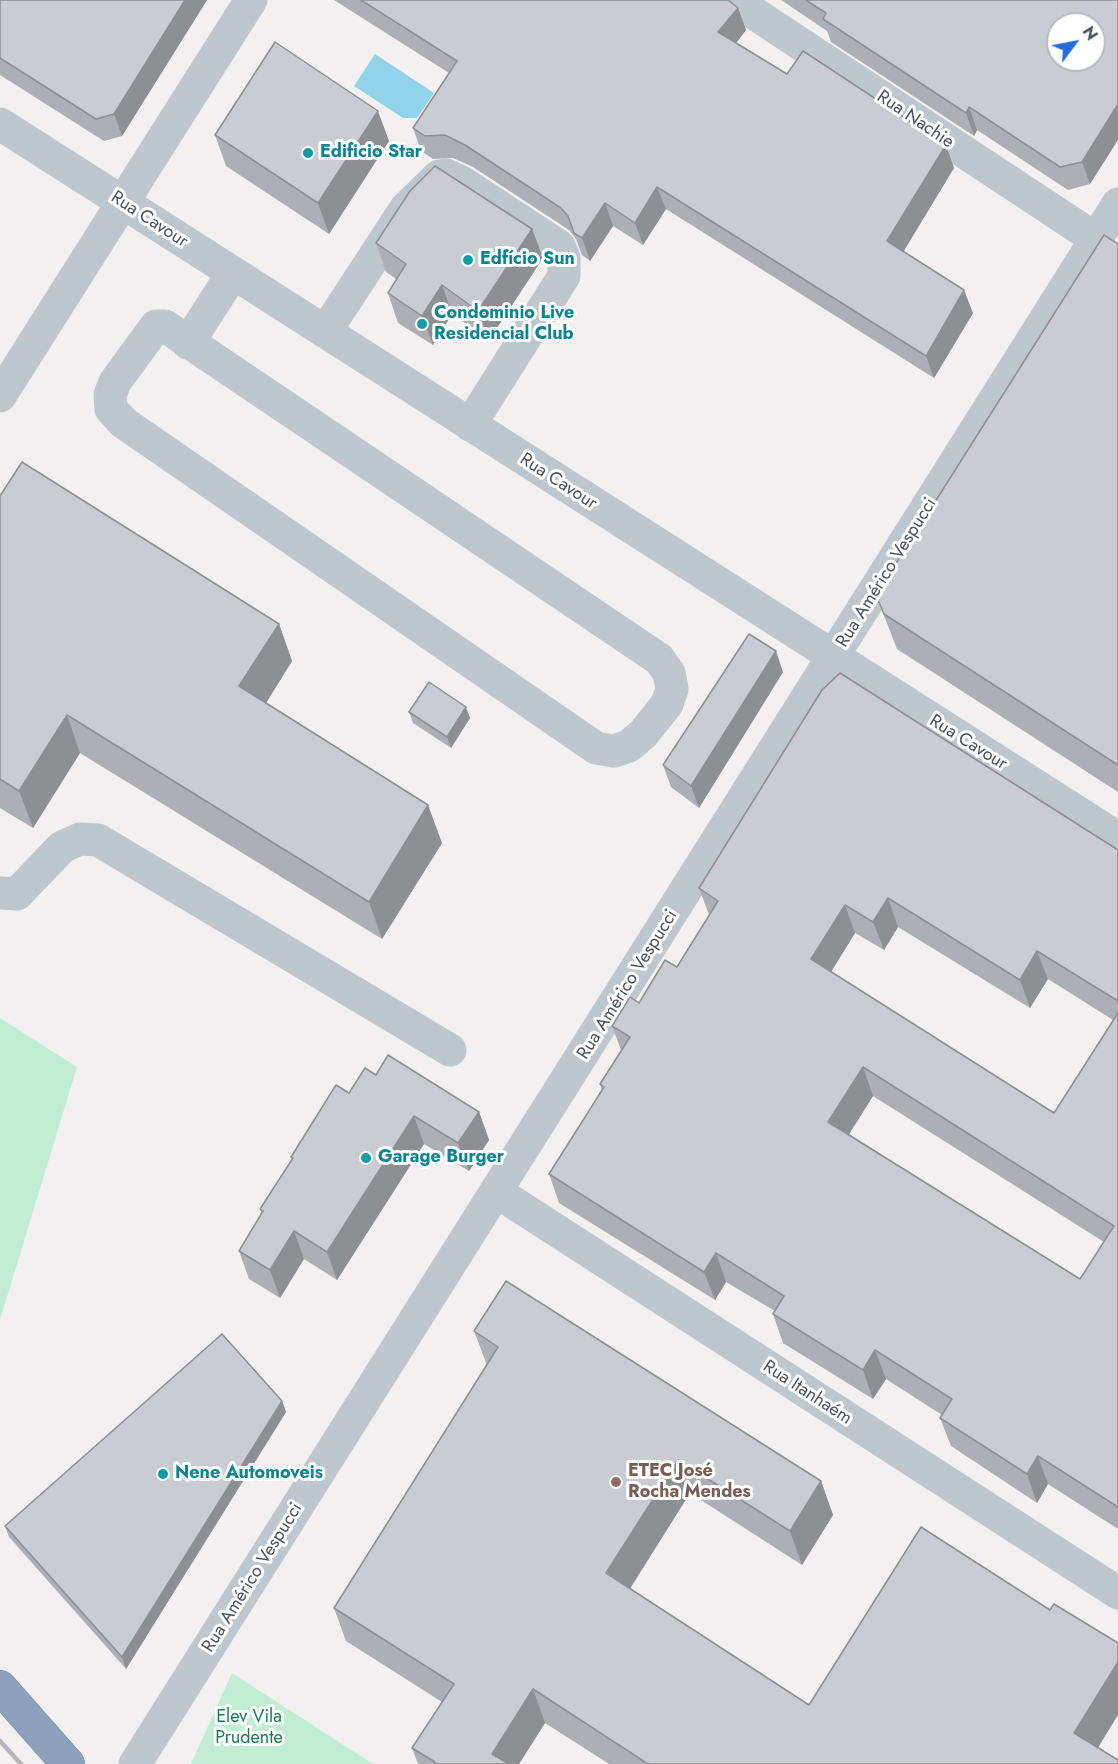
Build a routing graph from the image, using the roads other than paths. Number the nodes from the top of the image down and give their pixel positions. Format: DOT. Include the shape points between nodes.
graph roads {
  1 [pos="251,0"];
  2 [pos="734,0"];
  3 [pos="0,124"];
  4 [pos="123,202"];
  5 [pos="1118,204"];
  6 [pos="1096,239"];
  7 [pos="233,273"];
  8 [pos="326,332"];
  9 [pos="188,343"];
  10 [pos="0,396"];
  11 [pos="470,425"];
  12 [pos="834,657"];
  13 [pos="1118,838"];
  14 [pos="0,893"];
  15 [pos="450,1050"];
  16 [pos="497,1192"];
  17 [pos="1118,1593"];
  18 [pos="0,1687"];
  19 [pos="68,1764"];
  20 [pos="135,1764"];
  1 -- 4 [label="street"];
  2 -- 6 [label="street, Rua Nachie"];
  3 -- 4 [label="street, Rua Cavour"];
  4 -- 7 [label="street, Rua Cavour"];
  4 -- 10 [label="street"];
  5 -- 6 [label="street, Rua Américo Vespucci"];
  6 -- 12 [label="street, Rua Américo Vespucci"];
  7 -- 8 [label="street, Rua Cavour"];
  7 -- 9 [label="street"];
  8 -- 11 [label="street, Rua Cavour"];
  8 -- 11 [label="street" via="406,208 439,176 463,183 559,246 564,258 564,276"];
  9 -- 9 [label="street" via="659,659 669,673 672,689 667,704 643,734 629,746 614,751 596,748 124,423 111,409 110,395 153,328 165,326"];
  11 -- 12 [label="street, Rua Cavour"];
  12 -- 13 [label="street, Rua Cavour"];
  12 -- 16 [label="street, Rua Américo Vespucci"];
  14 -- 15 [label="street" via="17,894 62,847 80,839 98,840"];
  16 -- 17 [label="street, Rua Itanhaém"];
  16 -- 20 [label="street, Rua Américo Vespucci"];
  18 -- 19 [label="highway"];
}
